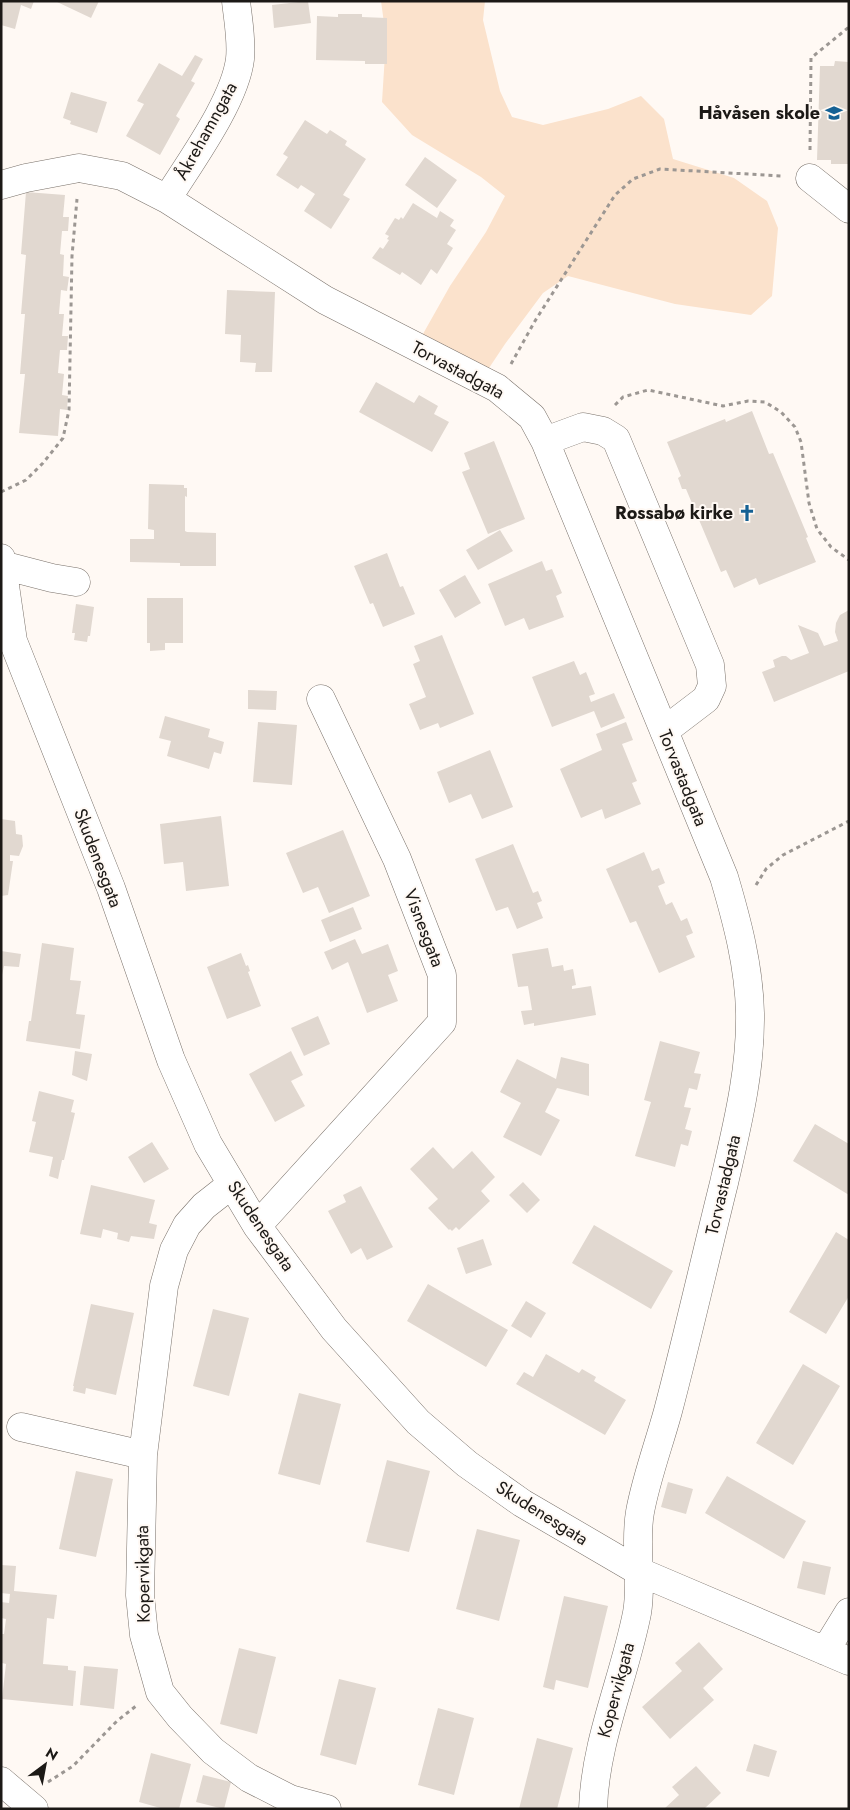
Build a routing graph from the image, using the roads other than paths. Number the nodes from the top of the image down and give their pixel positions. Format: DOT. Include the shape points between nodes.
graph roads {
  1 [pos="236,1"];
  2 [pos="810,178"];
  3 [pos="1,185"];
  4 [pos="167,199"];
  5 [pos="849,209"];
  6 [pos="545,442"];
  7 [pos="2,561"];
  8 [pos="76,582"];
  9 [pos="321,699"];
  10 [pos="664,731"];
  11 [pos="232,1184"];
  12 [pos="257,1226"];
  13 [pos="21,1427"];
  14 [pos="143,1455"];
  15 [pos="640,1572"];
  16 [pos="849,1612"];
  17 [pos="837,1656"];
  18 [pos="1,1781"];
  19 [pos="37,1798"];
  20 [pos="328,1809"];
  21 [pos="593,1809"];
  1 -- 4 [label="street, Åkrehamngata" via="240,45 236,80 206,138"];
  2 -- 5 [label="street"];
  3 -- 4 [label="street" via="79,168 122,176"];
  4 -- 6 [label="street, Torvastadgata" via="324,300 497,388 532,417"];
  6 -- 10 [label="street, Torvastadgata"];
  6 -- 10 [label="street" via="583,427 603,431 616,439 710,665 712,686 706,698"];
  7 -- 8 [label="street" via="52,578"];
  7 -- 11 [label="street, Skudenesgata" via="13,642 111,888 170,1060 208,1144"];
  9 -- 12 [label="street, Visnesgata" via="397,859 442,975 442,1022"];
  10 -- 15 [label="street, Torvastadgata" via="724,877 738,924 750,1010 749,1056 742,1107 640,1513"];
  11 -- 12 [label="street, Skudenesgata"];
  11 -- 14 [label="street, Kopervikgata" via="204,1206 187,1225 174,1250 164,1286"];
  12 -- 15 [label="street, Skudenesgata" via="334,1329 418,1422 467,1464 522,1503"];
  13 -- 14 [label="street"];
  14 -- 20 [label="street, Kopervikgata" via="140,1595 144,1636 160,1692 213,1751 249,1778 290,1800"];
  15 -- 17 [label="street, Skudenesgata"];
  15 -- 21 [label="street, Kopervikgata" via="637,1612 602,1742"];
  16 -- 17 [label="street, Skudenesgata"];
  18 -- 19 [label="street"];
}
